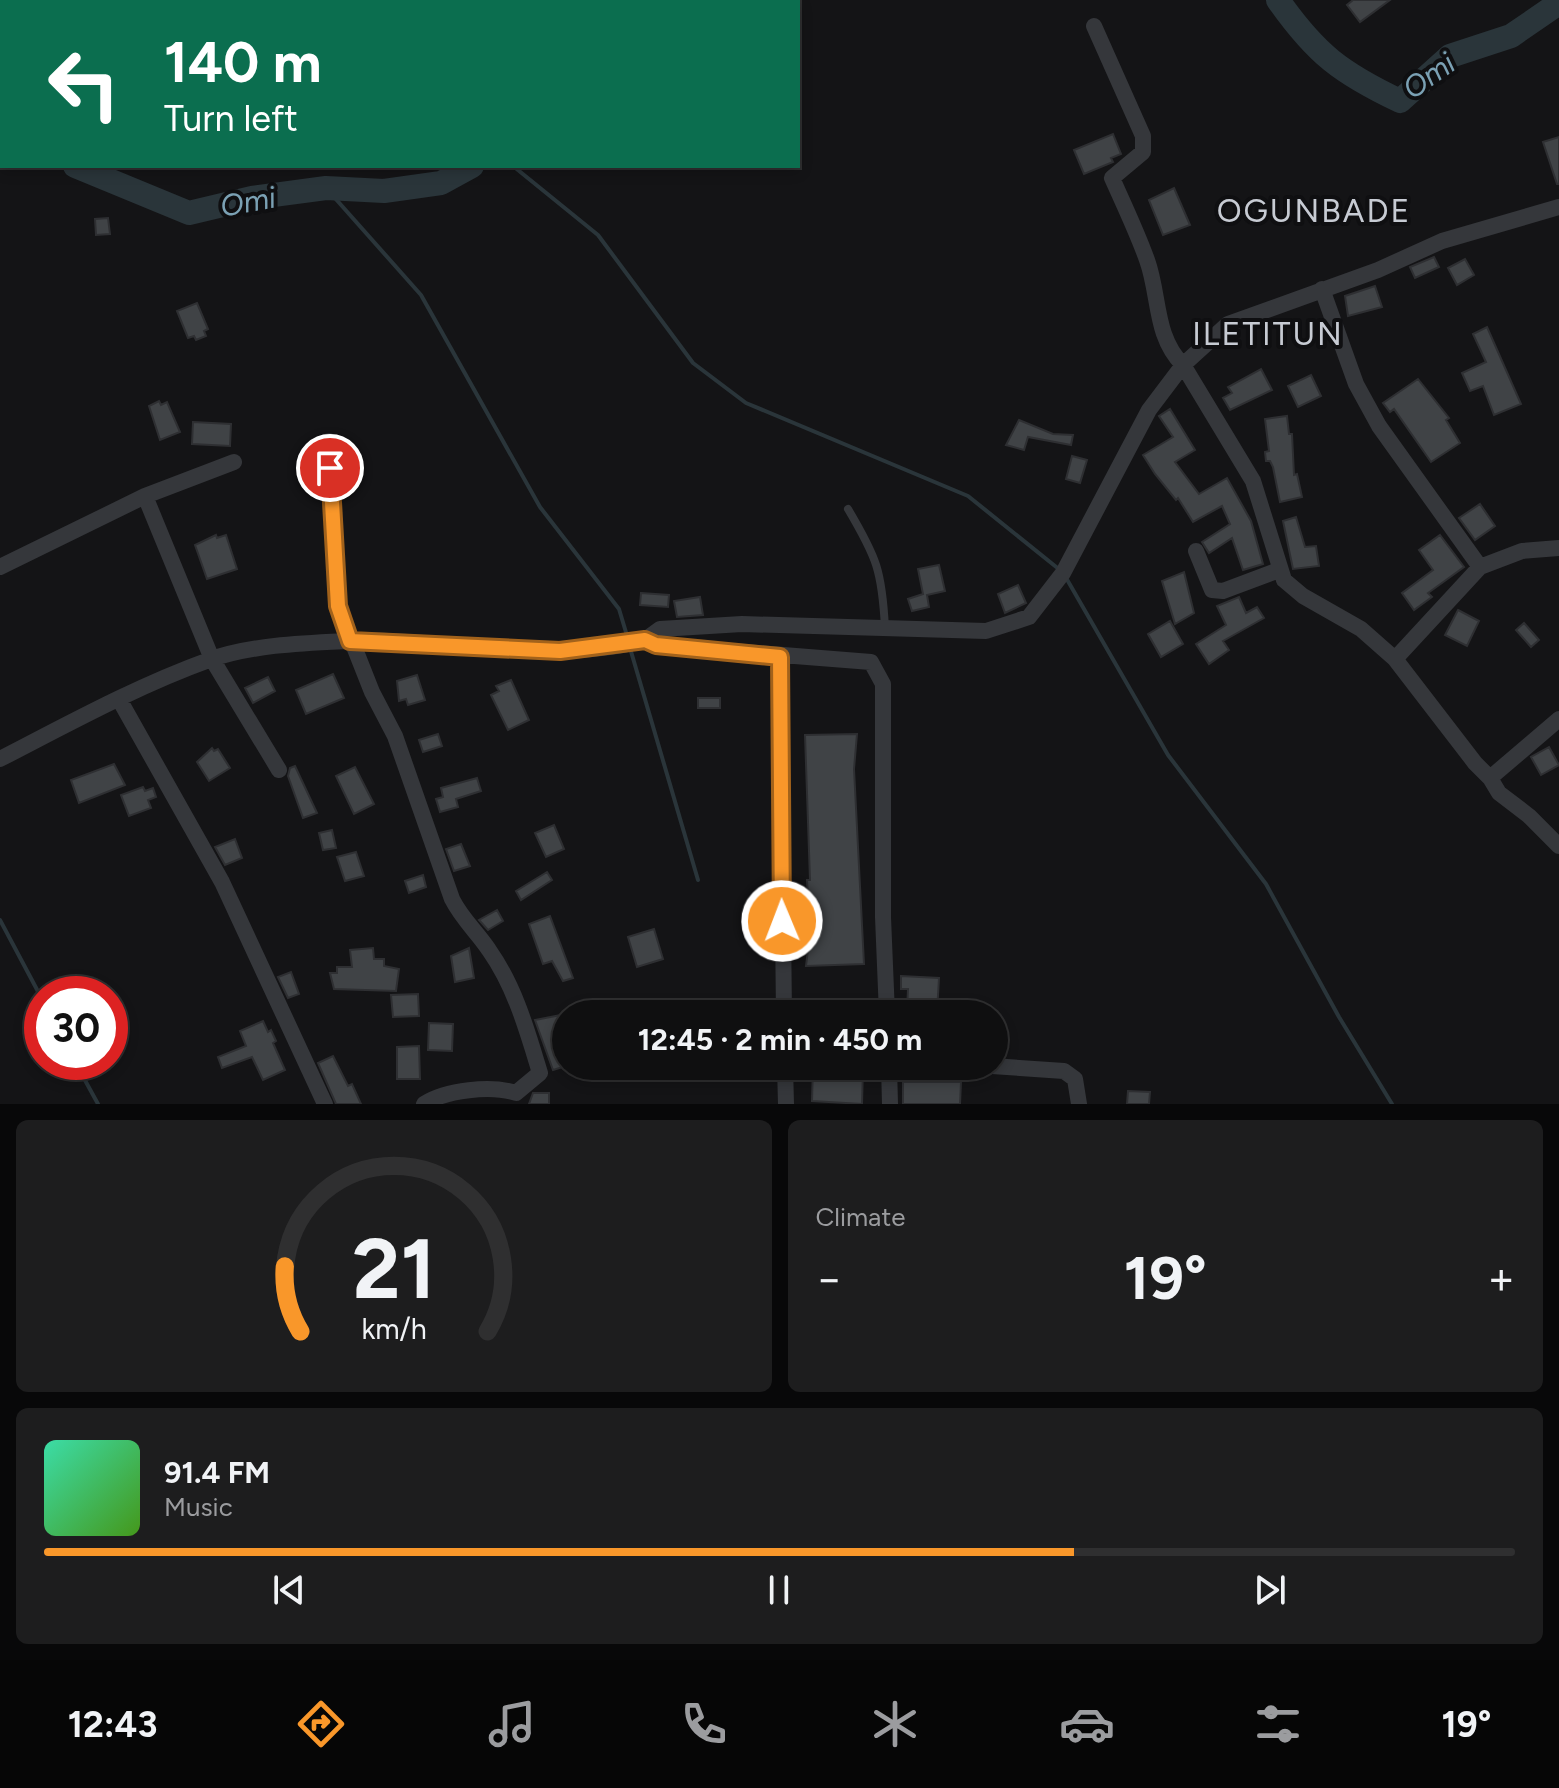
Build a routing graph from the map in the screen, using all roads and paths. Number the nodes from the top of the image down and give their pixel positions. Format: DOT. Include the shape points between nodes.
graph roads {
  1 [pos="1094,26"];
  2 [pos="1559,207"];
  3 [pos="1322,289"];
  4 [pos="1183,365"];
  5 [pos="329,441"];
  6 [pos="234,462"];
  7 [pos="145,496"];
  8 [pos="848,509"];
  9 [pos="1559,548"];
  10 [pos="1196,551"];
  11 [pos="0,567"];
  12 [pos="1480,567"];
  13 [pos="1279,570"];
  14 [pos="885,628"];
  15 [pos="350,641"];
  16 [pos="639,642"];
  17 [pos="780,657"];
  18 [pos="212,659"];
  19 [pos="1395,659"];
  20 [pos="119,699"];
  21 [pos="1559,719"];
  22 [pos="0,759"];
  23 [pos="279,770"];
  24 [pos="1490,778"];
  25 [pos="1559,846"];
  26 [pos="784,1000"];
  27 [pos="886,1000"];
  28 [pos="1008,1067"];
  29 [pos="785,1080"];
  30 [pos="889,1080"];
  31 [pos="517,1099"];
  32 [pos="325,1104"];
  33 [pos="424,1104"];
  34 [pos="786,1104"];
  35 [pos="890,1104"];
  36 [pos="1079,1104"];
  1 -- 4 [label="street" via="1143,136 1143,152 1112,178 1147,259 1169,351"];
  2 -- 3 [label="street" via="1442,241"];
  3 -- 4 [label="street" via="1228,324"];
  3 -- 12 [label="street" via="1356,384 1379,426"];
  4 -- 13 [label="street" via="1253,481"];
  4 -- 14 [label="street" via="1149,410 1063,573 1029,617 986,631"];
  5 -- 15 [label="street" via="338,606"];
  6 -- 7 [label="street"];
  7 -- 11 [label="street"];
  7 -- 18 [label="street"];
  8 -- 14 [label="lane" via="875,553"];
  9 -- 12 [label="street" via="1522,551"];
  10 -- 13 [label="street" via="1212,590 1223,591"];
  12 -- 19 [label="street"];
  13 -- 19 [label="street" via="1292,589 1361,629"];
  14 -- 16 [label="street" via="672,627"];
  15 -- 16 [label="street" via="560,651"];
  15 -- 18 [label="street"];
  15 -- 31 [label="street" via="395,736 452,899 463,921 489,949 519,1003 540,1073"];
  16 -- 17 [label="street"];
  17 -- 26 [label="street"];
  17 -- 27 [label="street" via="871,662 883,684"];
  18 -- 20 [label="street"];
  18 -- 23 [label="street"];
  19 -- 24 [label="street"];
  20 -- 22 [label="street"];
  20 -- 32 [label="street" via="222,882"];
  21 -- 24 [label="street"];
  24 -- 25 [label="street" via="1499,793"];
  28 -- 36 [label="street" via="1064,1071 1075,1079"];
  29 -- 34 [label="street"];
  30 -- 35 [label="street"];
  31 -- 33 [label="street" via="506,1090 465,1092 435,1096"];
}
